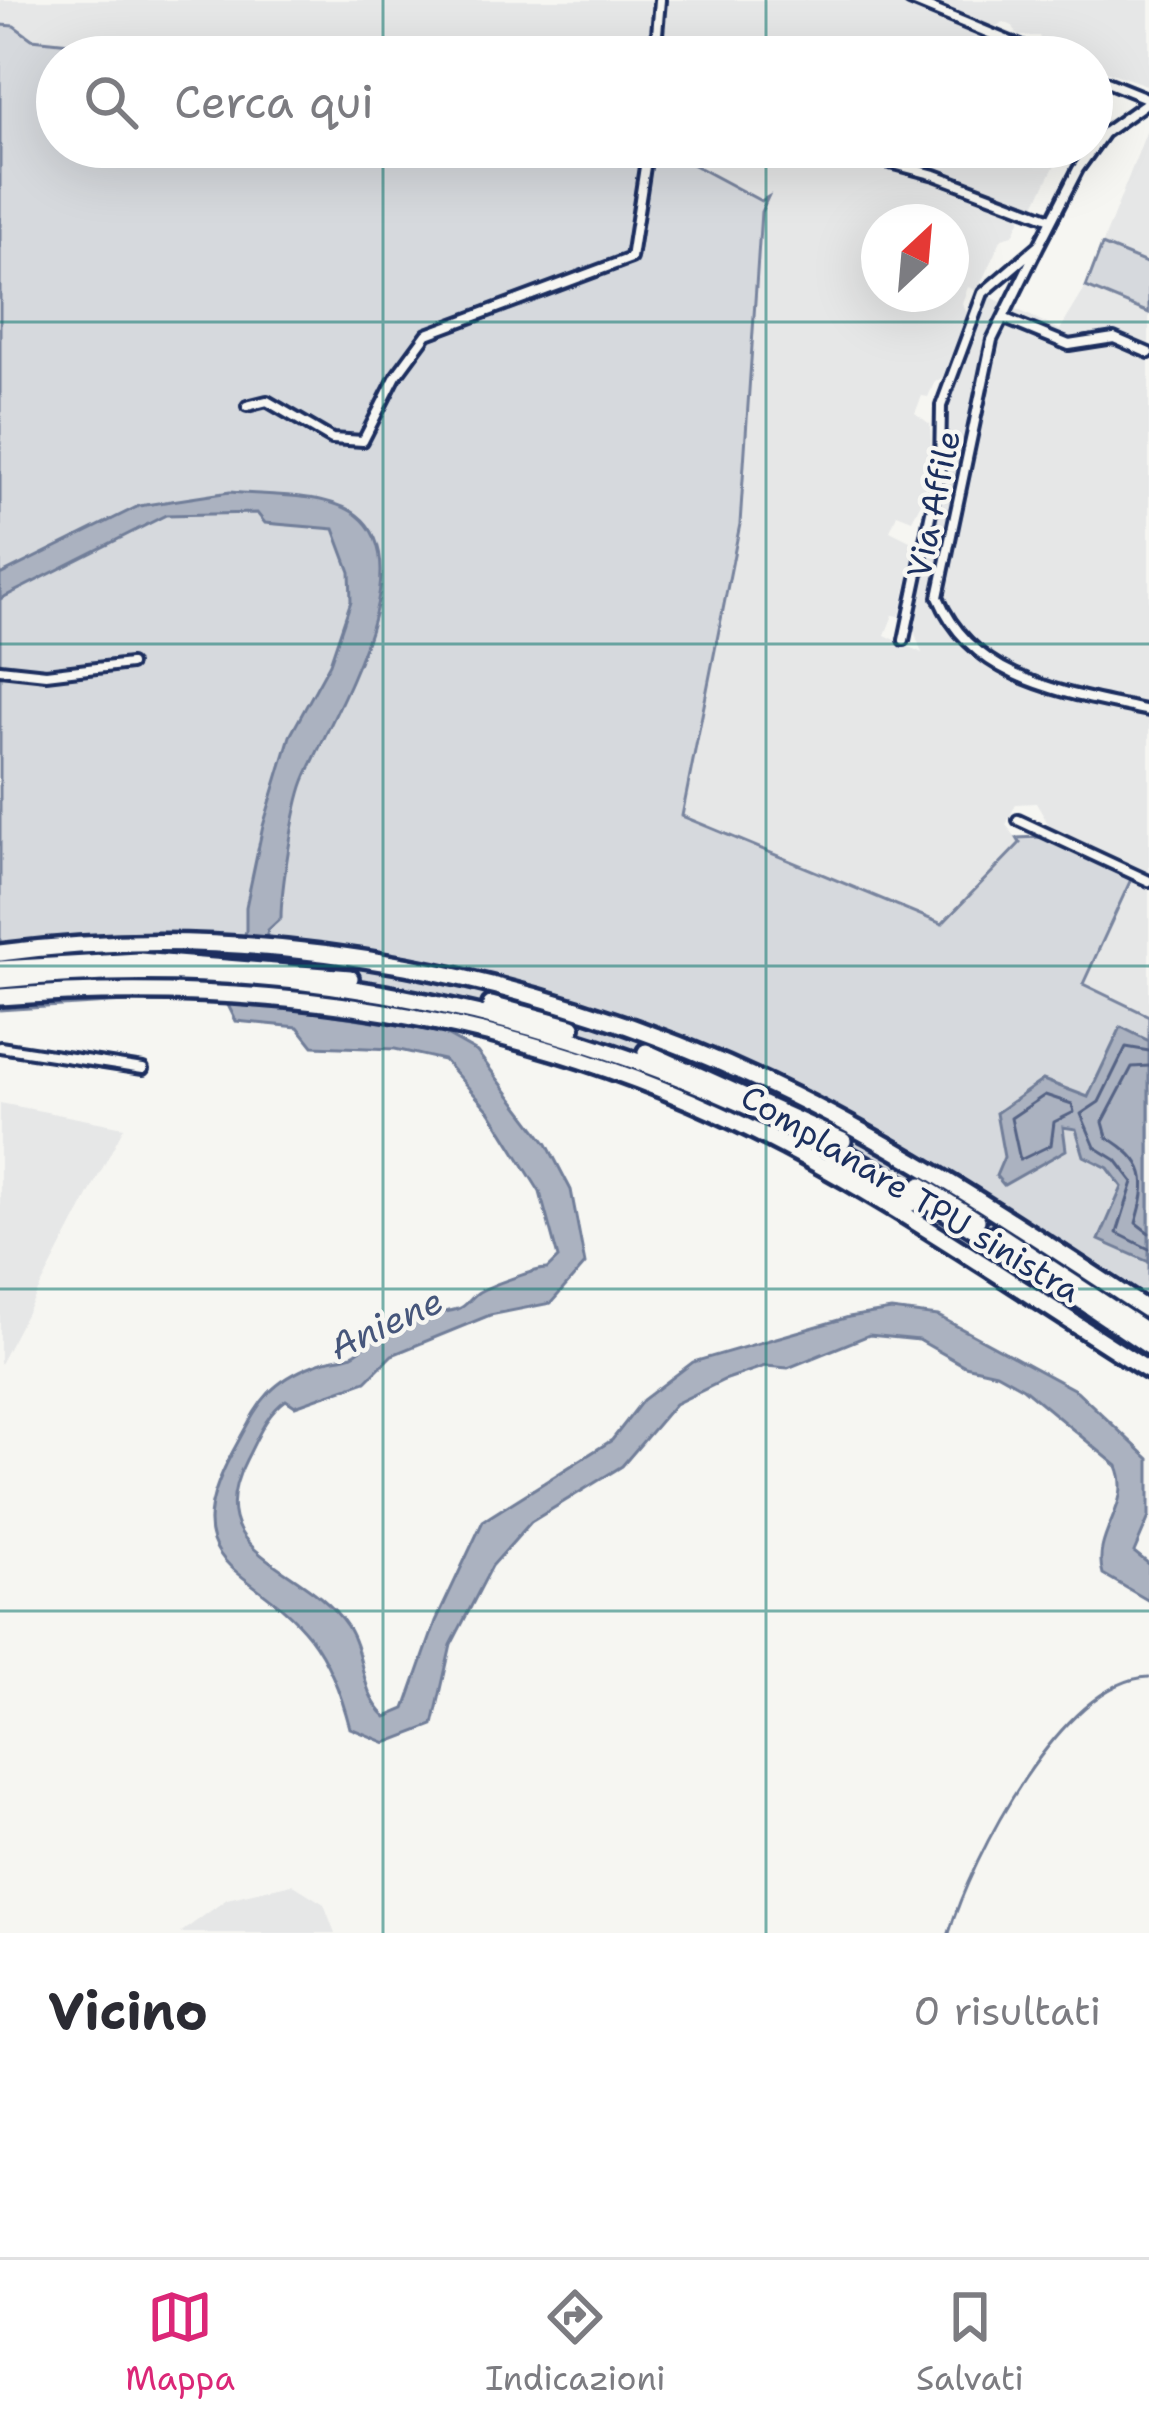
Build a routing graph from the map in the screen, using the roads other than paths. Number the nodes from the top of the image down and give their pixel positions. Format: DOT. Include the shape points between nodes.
graph roads {
  1 [pos="661,0"];
  2 [pos="910,0"];
  3 [pos="657,36"];
  4 [pos="997,36"];
  5 [pos="1113,85"];
  6 [pos="1149,100"];
  7 [pos="1113,127"];
  8 [pos="645,168"];
  9 [pos="909,168"];
  10 [pos="1083,168"];
  11 [pos="1051,219"];
  12 [pos="1040,245"];
  13 [pos="1004,318"];
  14 [pos="1149,353"];
  15 [pos="247,406"];
  16 [pos="904,640"];
  17 [pos="130,664"];
  18 [pos="0,669"];
  19 [pos="1149,711"];
  20 [pos="1018,820"];
  21 [pos="1149,881"];
  22 [pos="0,950"];
  23 [pos="0,969"];
  24 [pos="205,976"];
  25 [pos="0,980"];
  26 [pos="0,997"];
  27 [pos="486,1016"];
  28 [pos="0,1047"];
  29 [pos="143,1070"];
  30 [pos="722,1115"];
  31 [pos="1149,1311"];
  32 [pos="1145,1339"];
  33 [pos="1149,1371"];
  1 -- 3 [label="street"];
  2 -- 4 [label="street"];
  5 -- 6 [label="street"];
  6 -- 7 [label="street, Via Affile"];
  8 -- 15 [label="street" via="631,258 427,334 363,442 332,439 267,401"];
  9 -- 11 [label="street"];
  10 -- 11 [label="street, Via Affile"];
  11 -- 12 [label="street, Via Affile"];
  12 -- 13 [label="street, Via Affile"];
  12 -- 16 [label="street" via="983,293 941,406 940,469"];
  13 -- 14 [label="street" via="1069,345 1114,338"];
  13 -- 19 [label="street, Via Affile" via="987,363 940,603 1007,673"];
  17 -- 18 [label="street" via="46,674"];
  20 -- 21 [label="street"];
  22 -- 31 [label="highway" via="207,945 348,957 486,985 647,1034 810,1104"];
  23 -- 24 [label="highway" via="69,962"];
  24 -- 25 [label="highway"];
  24 -- 26 [label="highway, Complanare TPU sinistra"];
  24 -- 27 [label="highway, Complanare TPU sinistra" via="362,1005"];
  24 -- 27 [label="highway" via="294,970"];
  27 -- 30 [label="highway, Complanare TPU sinistra"];
  27 -- 32 [label="highway" via="642,1051 784,1110 951,1203"];
  28 -- 29 [label="street"];
  30 -- 32 [label="highway" via="923,1208"];
  30 -- 33 [label="highway, Complanare TPU sinistra" via="835,1175"];
}
